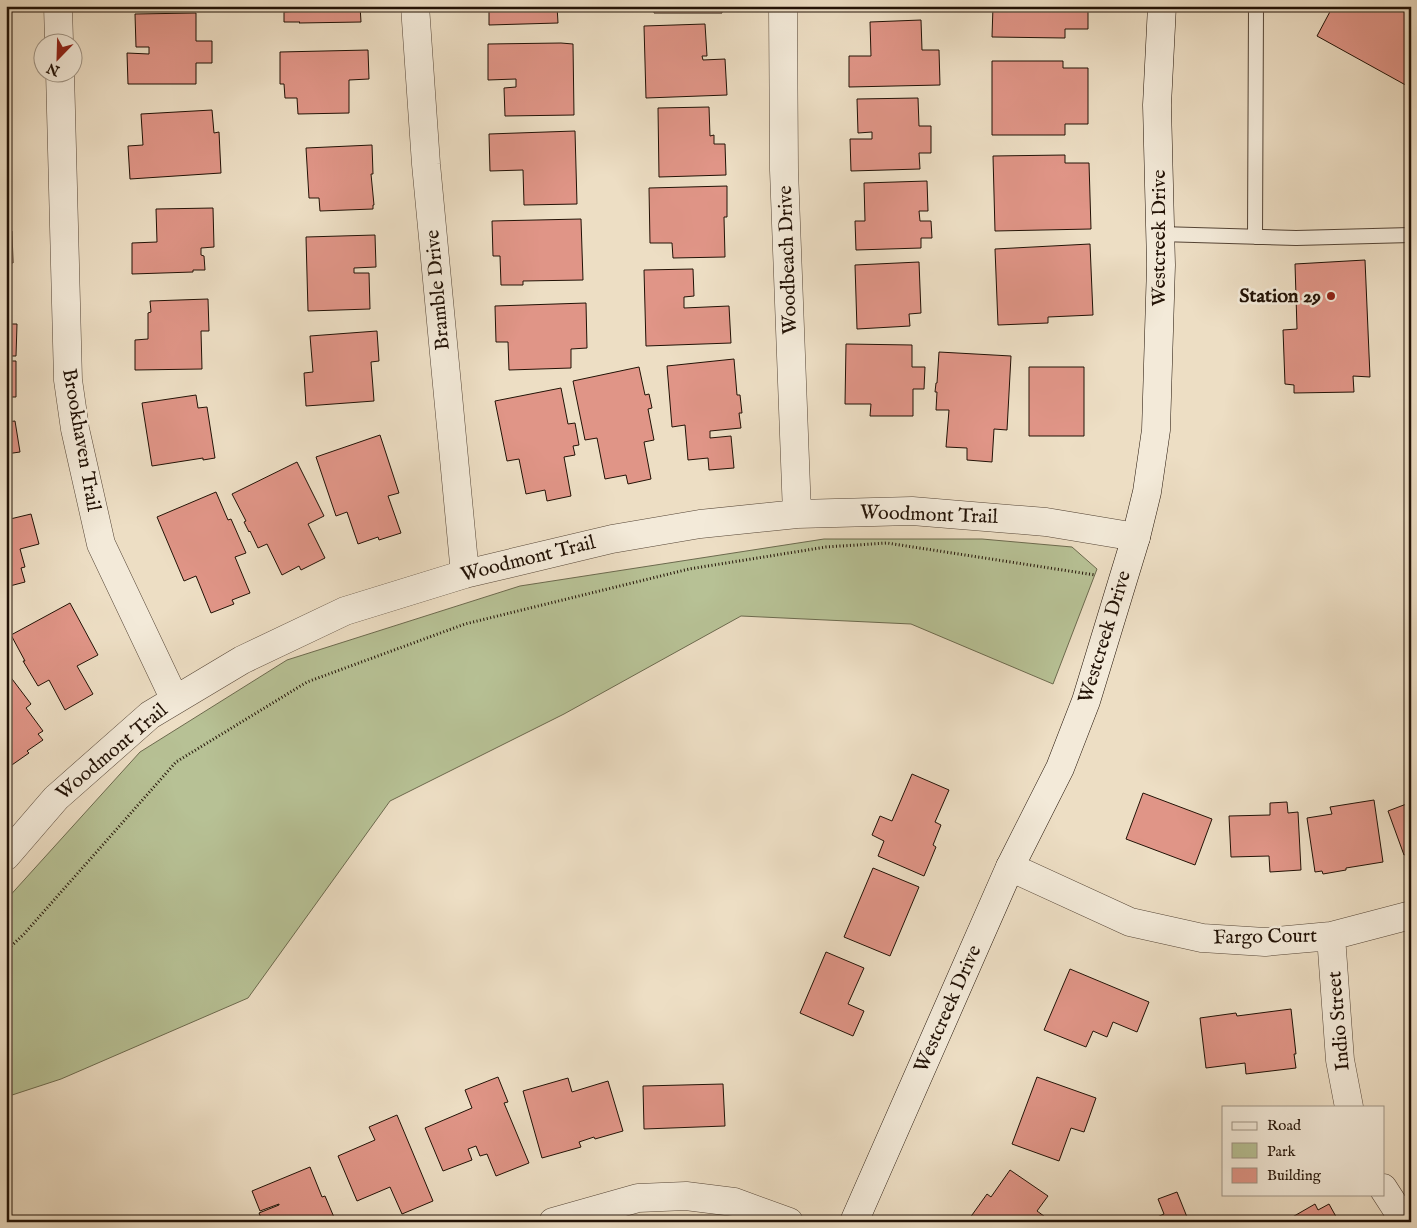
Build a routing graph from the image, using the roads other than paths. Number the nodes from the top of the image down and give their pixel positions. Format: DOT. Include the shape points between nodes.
graph roads {
  1 [pos="58,6"];
  2 [pos="415,6"];
  3 [pos="783,6"];
  4 [pos="1162,6"];
  5 [pos="1256,6"];
  6 [pos="59,32"];
  7 [pos="60,82"];
  8 [pos="1160,234"];
  9 [pos="1411,235"];
  10 [pos="1255,237"];
  11 [pos="797,514"];
  12 [pos="1136,537"];
  13 [pos="465,574"];
  14 [pos="175,700"];
  15 [pos="6,856"];
  16 [pos="1010,866"];
  17 [pos="1411,915"];
  18 [pos="1332,936"];
  19 [pos="1349,1106"];
  20 [pos="1384,1189"];
  21 [pos="553,1222"];
  22 [pos="790,1222"];
  23 [pos="854,1222"];
  24 [pos="1406,1222"];
  1 -- 6 [label="street"];
  2 -- 13 [label="street, Bramble Drive" via="426,164"];
  3 -- 11 [label="street, Woodbeach Drive" via="784,170"];
  4 -- 8 [label="street, Westcreek Drive" via="1157,105"];
  5 -- 10 [label="lane"];
  7 -- 14 [label="street, Brookhaven Trail" via="68,380 75,429 101,544"];
  8 -- 10 [label="lane"];
  8 -- 12 [label="street, Westcreek Drive" via="1156,430 1147,492"];
  9 -- 10 [label="lane"];
  11 -- 12 [label="street, Woodmont Trail" via="921,512 1046,522"];
  11 -- 13 [label="street, Woodmont Trail" via="700,524 612,539"];
  12 -- 16 [label="street, Westcreek Drive" via="1086,701 1060,768"];
  13 -- 14 [label="street, Woodmont Trail" via="346,611 242,660"];
  14 -- 15 [label="street, Woodmont Trail" via="150,715 56,798"];
  16 -- 18 [label="street, Fargo Court" via="1130,922 1202,938 1265,942"];
  16 -- 23 [label="street, Westcreek Drive"];
  17 -- 18 [label="street, Fargo Court"];
  18 -- 19 [label="street, Indio Street" via="1340,1060"];
  20 -- 24 [label="street"];
  21 -- 22 [label="street" via="638,1198 686,1196 734,1202"];
}
